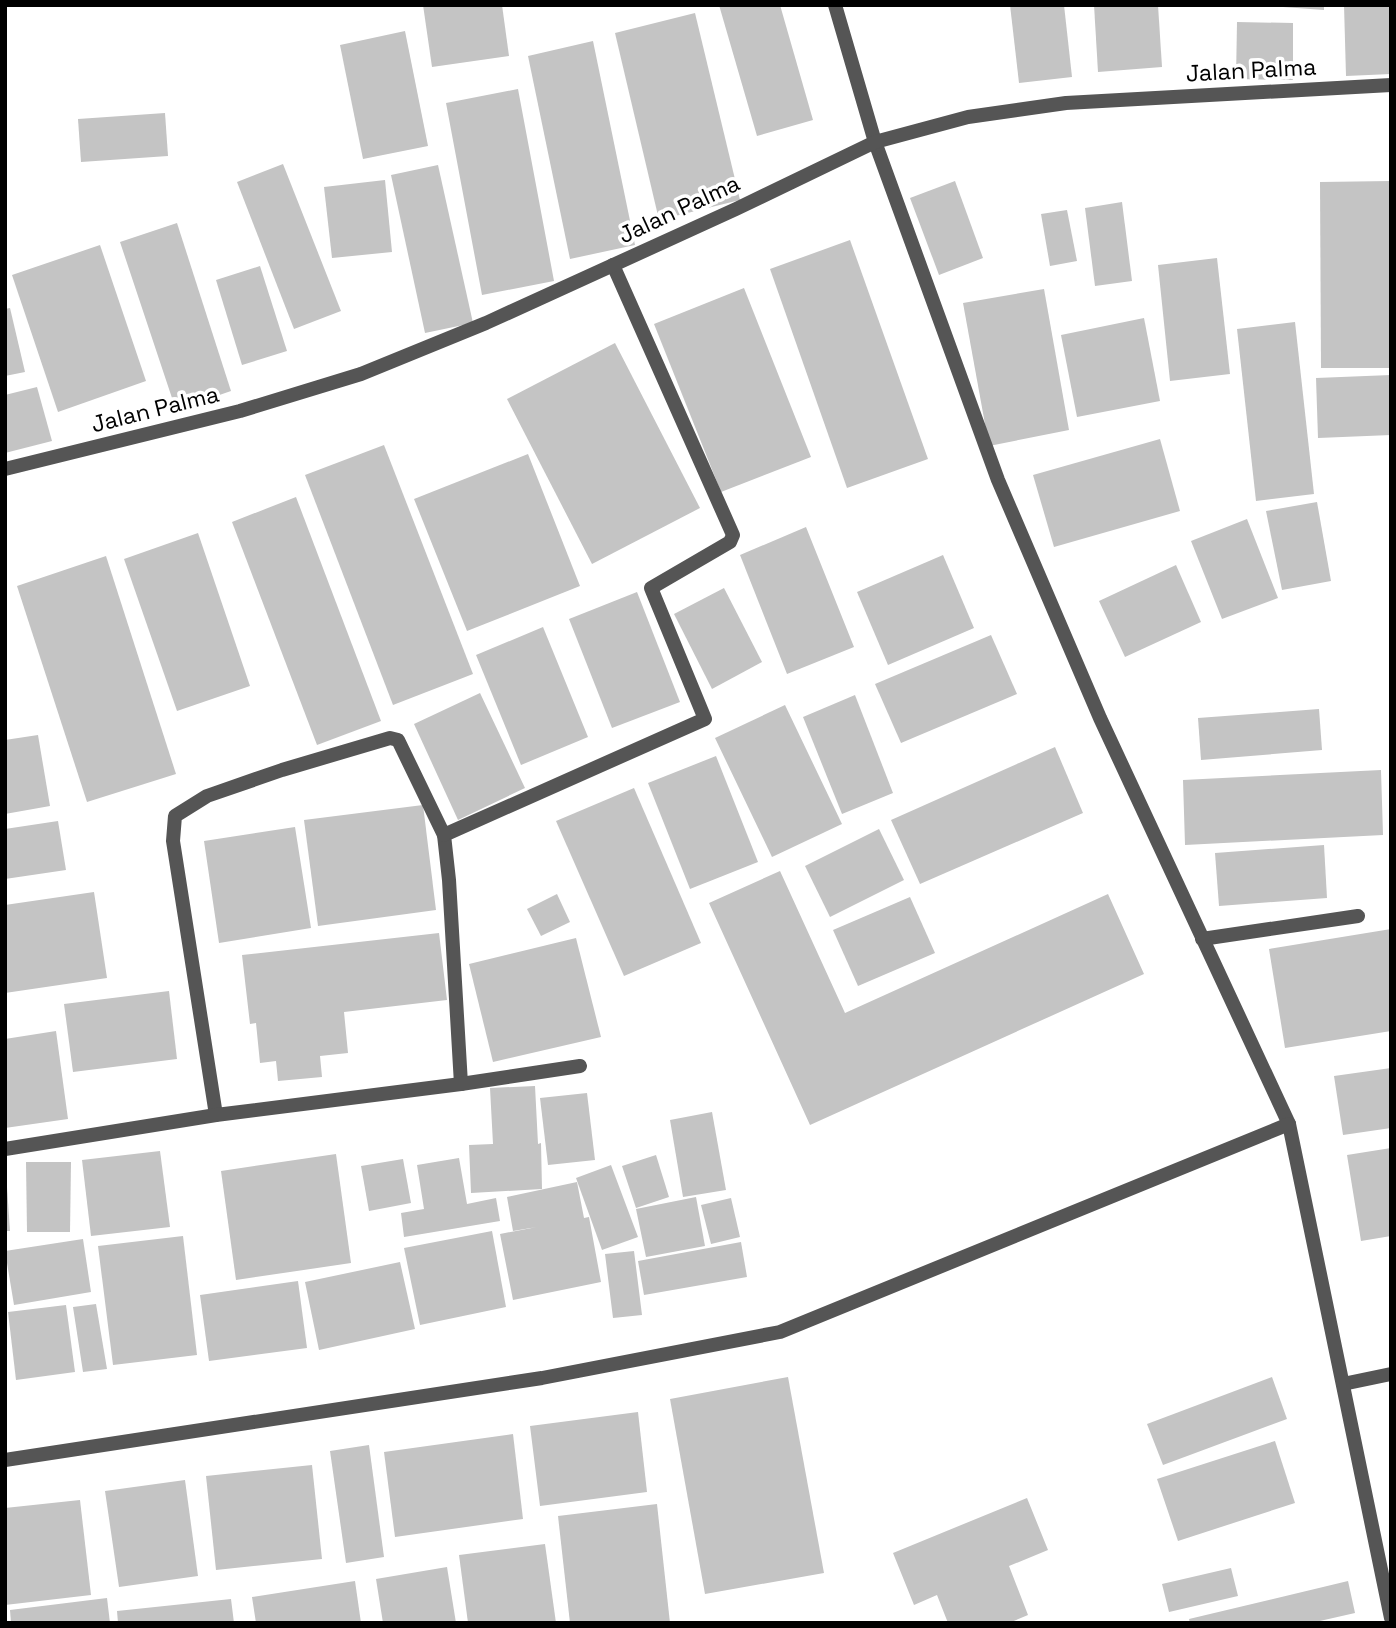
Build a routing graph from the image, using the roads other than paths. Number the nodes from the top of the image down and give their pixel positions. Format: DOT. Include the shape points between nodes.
graph roads {
  1 [pos="835,5"];
  2 [pos="1391,85"];
  3 [pos="874,142"];
  4 [pos="613,265"];
  5 [pos="5,470"];
  6 [pos="444,835"];
  7 [pos="1358,916"];
  8 [pos="1202,939"];
  9 [pos="580,1066"];
  10 [pos="461,1084"];
  11 [pos="216,1115"];
  12 [pos="1289,1124"];
  13 [pos="5,1149"];
  14 [pos="1391,1374"];
  15 [pos="1343,1384"];
  16 [pos="5,1460"];
  17 [pos="1391,1618"];
  1 -- 3 [label="street"];
  2 -- 3 [label="street, Jalan Palma" via="1066,103 968,117"];
  3 -- 4 [label="street, Jalan Palma"];
  3 -- 8 [label="street" via="998,480"];
  4 -- 5 [label="street, Jalan Palma" via="361,374 240,411"];
  4 -- 6 [label="street" via="733,535 730,542 650,587 705,719"];
  6 -- 10 [label="street"];
  6 -- 11 [label="street" via="404,749 390,738 207,796 175,816 173,841"];
  7 -- 8 [label="street"];
  8 -- 12 [label="street"];
  9 -- 10 [label="street"];
  10 -- 11 [label="street"];
  11 -- 13 [label="street"];
  12 -- 15 [label="street"];
  12 -- 16 [label="street" via="780,1332 542,1378"];
  14 -- 15 [label="street"];
  15 -- 17 [label="street"];
}
